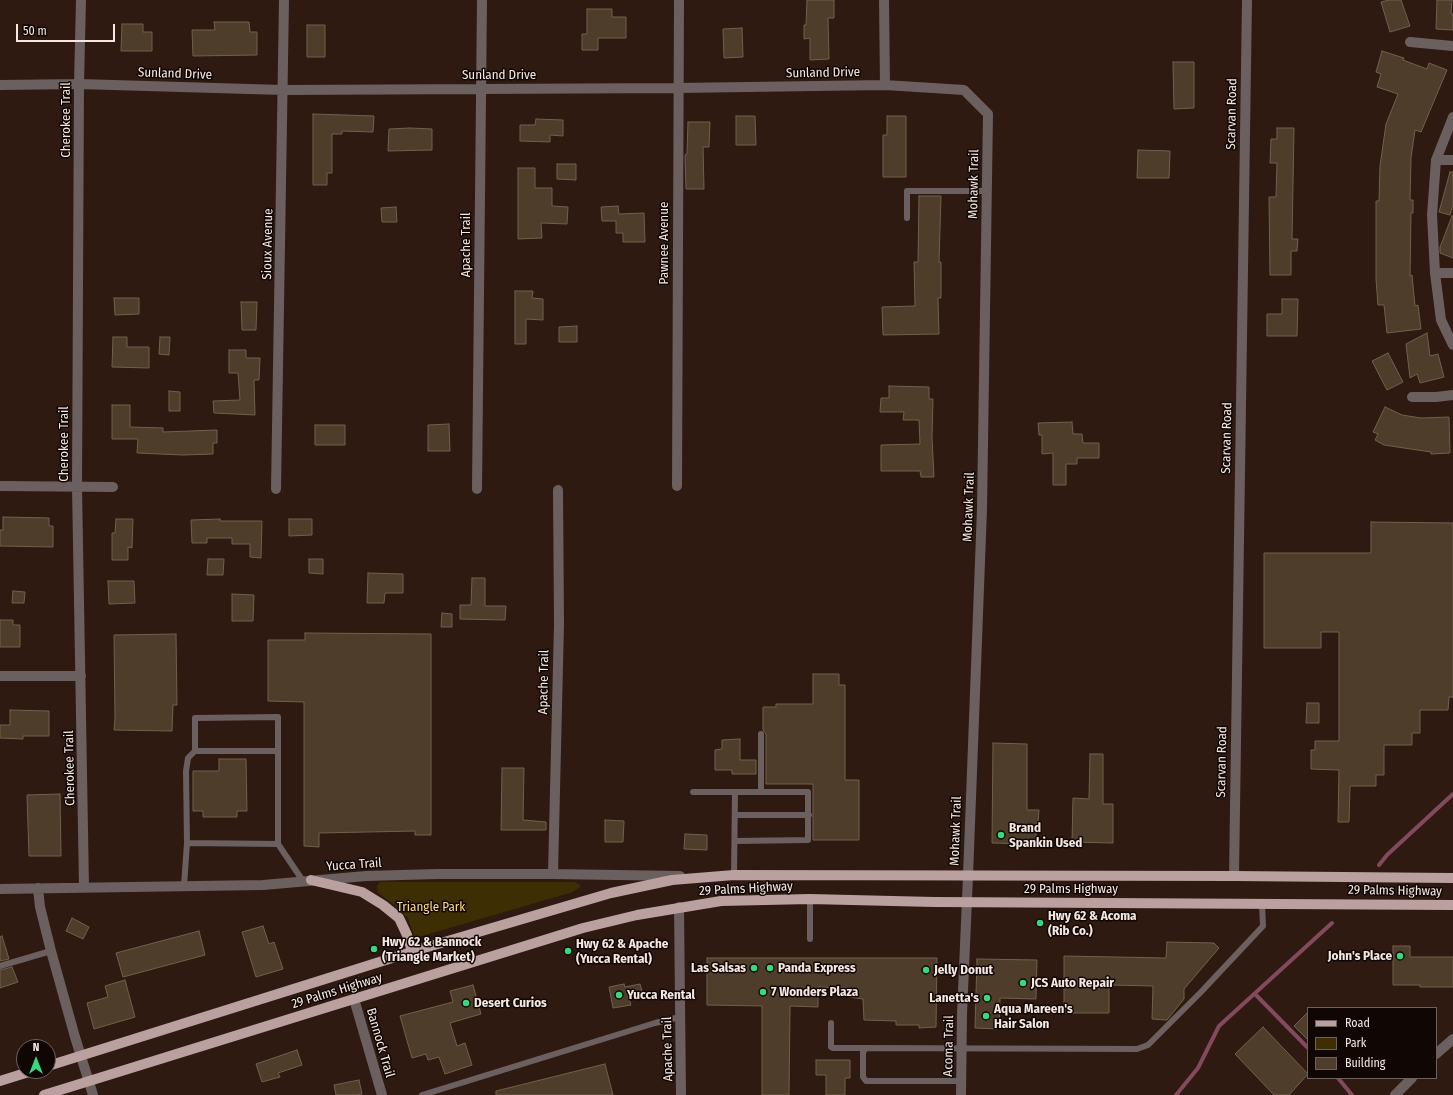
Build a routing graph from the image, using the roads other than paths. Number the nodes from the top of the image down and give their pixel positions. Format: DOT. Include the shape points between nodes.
graph roads {
  1 [pos="81,0"];
  2 [pos="284,0"];
  3 [pos="482,0"];
  4 [pos="679,0"];
  5 [pos="884,0"];
  6 [pos="1247,0"];
  7 [pos="1410,42"];
  8 [pos="1453,46"];
  9 [pos="79,84"];
  10 [pos="0,85"];
  11 [pos="885,85"];
  12 [pos="481,88"];
  13 [pos="678,88"];
  14 [pos="283,90"];
  15 [pos="988,114"];
  16 [pos="1453,117"];
  17 [pos="1436,160"];
  18 [pos="1453,160"];
  19 [pos="987,191"];
  20 [pos="907,218"];
  21 [pos="1435,273"];
  22 [pos="1453,273"];
  23 [pos="1453,345"];
  24 [pos="1453,395"];
  25 [pos="1412,397"];
  26 [pos="0,486"];
  27 [pos="677,486"];
  28 [pos="77,487"];
  29 [pos="113,487"];
  30 [pos="276,489"];
  31 [pos="477,490"];
  32 [pos="558,490"];
  33 [pos="0,676"];
  34 [pos="81,676"];
  35 [pos="760,734"];
  36 [pos="195,751"];
  37 [pos="278,752"];
  38 [pos="693,792"];
  39 [pos="735,792"];
  40 [pos="760,792"];
  41 [pos="735,815"];
  42 [pos="809,815"];
  43 [pos="735,841"];
  44 [pos="187,844"];
  45 [pos="278,844"];
  46 [pos="553,874"];
  47 [pos="711,876"];
  48 [pos="734,876"];
  49 [pos="968,876"];
  50 [pos="1234,876"];
  51 [pos="1453,878"];
  52 [pos="307,881"];
  53 [pos="184,886"];
  54 [pos="38,888"];
  55 [pos="84,888"];
  56 [pos="0,889"];
  57 [pos="810,899"];
  58 [pos="967,902"];
  59 [pos="1262,904"];
  60 [pos="1453,905"];
  61 [pos="679,907"];
  62 [pos="810,939"];
  63 [pos="51,951"];
  64 [pos="412,952"];
  65 [pos="0,966"];
  66 [pos="354,999"];
  67 [pos="680,1017"];
  68 [pos="831,1023"];
  69 [pos="1453,1038"];
  70 [pos="866,1048"];
  71 [pos="961,1048"];
  72 [pos="1437,1053"];
  73 [pos="81,1056"];
  74 [pos="56,1064"];
  75 [pos="16,1076"];
  76 [pos="1411,1079"];
  77 [pos="0,1081"];
  78 [pos="961,1081"];
  79 [pos="89,1082"];
  80 [pos="44,1095"];
  81 [pos="93,1095"];
  82 [pos="382,1095"];
  83 [pos="422,1095"];
  84 [pos="682,1095"];
  85 [pos="961,1095"];
  86 [pos="1394,1095"];
  1 -- 9 [label="street, Cherokee Trail"];
  2 -- 14 [label="street, Sioux Avenue"];
  3 -- 12 [label="street, Apache Trail"];
  4 -- 13 [label="street, Pawnee Avenue"];
  5 -- 11 [label="street"];
  6 -- 50 [label="street, Scarvan Road"];
  7 -- 8 [label="street"];
  9 -- 10 [label="street, Sunland Drive"];
  9 -- 14 [label="street, Sunland Drive"];
  9 -- 28 [label="street, Cherokee Trail"];
  11 -- 13 [label="street, Sunland Drive"];
  11 -- 15 [label="street, Sunland Drive" via="964,90"];
  12 -- 13 [label="street, Sunland Drive"];
  12 -- 14 [label="street, Sunland Drive"];
  12 -- 31 [label="street, Apache Trail"];
  13 -- 27 [label="street, Pawnee Avenue"];
  14 -- 30 [label="street, Sioux Avenue"];
  15 -- 19 [label="street, Mohawk Trail"];
  16 -- 17 [label="street"];
  17 -- 18 [label="street"];
  17 -- 21 [label="street" via="1432,214"];
  19 -- 20 [label="lane" via="907,191"];
  19 -- 49 [label="street, Mohawk Trail" via="982,508"];
  21 -- 22 [label="street"];
  21 -- 23 [label="street" via="1441,320"];
  24 -- 25 [label="street"];
  26 -- 28 [label="street"];
  28 -- 29 [label="street"];
  28 -- 34 [label="street, Cherokee Trail"];
  32 -- 46 [label="street, Apache Trail" via="559,624"];
  33 -- 34 [label="street"];
  34 -- 55 [label="street, Cherokee Trail"];
  35 -- 40 [label="lane"];
  36 -- 37 [label="lane"];
  36 -- 37 [label="lane" via="195,718 278,717"];
  36 -- 44 [label="lane" via="188,758 186,771"];
  37 -- 45 [label="lane"];
  38 -- 39 [label="lane"];
  39 -- 40 [label="lane"];
  39 -- 41 [label="lane"];
  40 -- 42 [label="lane" via="808,792"];
  41 -- 42 [label="lane"];
  41 -- 43 [label="lane"];
  42 -- 43 [label="lane" via="808,840"];
  43 -- 48 [label="lane"];
  44 -- 45 [label="lane"];
  44 -- 53 [label="lane"];
  45 -- 52 [label="lane"];
  46 -- 47 [label="street, Yucca Trail"];
  46 -- 52 [label="street, Yucca Trail" via="366,876"];
  47 -- 48 [label="main road, 29 Palms Highway"];
  47 -- 64 [label="main road, 29 Palms Highway" via="672,880 612,893"];
  48 -- 49 [label="main road, 29 Palms Highway"];
  49 -- 50 [label="main road, 29 Palms Highway"];
  49 -- 58 [label="street, Mohawk Trail"];
  50 -- 51 [label="main road, 29 Palms Highway"];
  52 -- 53 [label="street, Yucca Trail" via="263,885"];
  52 -- 64 [label="main road" via="362,892 383,905 399,918"];
  53 -- 55 [label="street, Yucca Trail"];
  54 -- 55 [label="street, Yucca Trail"];
  54 -- 56 [label="street, Yucca Trail"];
  54 -- 63 [label="street"];
  57 -- 58 [label="main road, 29 Palms Highway"];
  57 -- 61 [label="main road, 29 Palms Highway" via="721,901"];
  57 -- 62 [label="lane"];
  58 -- 59 [label="main road, 29 Palms Highway"];
  58 -- 71 [label="street, Acoma Trail"];
  59 -- 60 [label="main road, 29 Palms Highway"];
  59 -- 71 [label="lane" via="1263,926 1148,1045 1137,1049"];
  61 -- 66 [label="main road, 29 Palms Highway" via="583,928"];
  61 -- 67 [label="street, Apache Trail"];
  63 -- 65 [label="lane"];
  63 -- 73 [label="street"];
  64 -- 73 [label="main road, 29 Palms Highway"];
  66 -- 79 [label="main road, 29 Palms Highway"];
  66 -- 82 [label="street, Bannock Trail"];
  67 -- 83 [label="lane"];
  67 -- 84 [label="street, Apache Trail"];
  68 -- 70 [label="lane" via="833,1048"];
  69 -- 72 [label="street"];
  70 -- 71 [label="lane"];
  70 -- 78 [label="lane" via="863,1071 866,1081"];
  71 -- 78 [label="street, Acoma Trail"];
  73 -- 74 [label="main road, 29 Palms Highway"];
  73 -- 79 [label="street"];
  75 -- 77 [label="main road"];
  76 -- 86 [label="street"];
  78 -- 85 [label="street, Acoma Trail"];
  79 -- 80 [label="main road, 29 Palms Highway"];
  79 -- 81 [label="street"];
}
